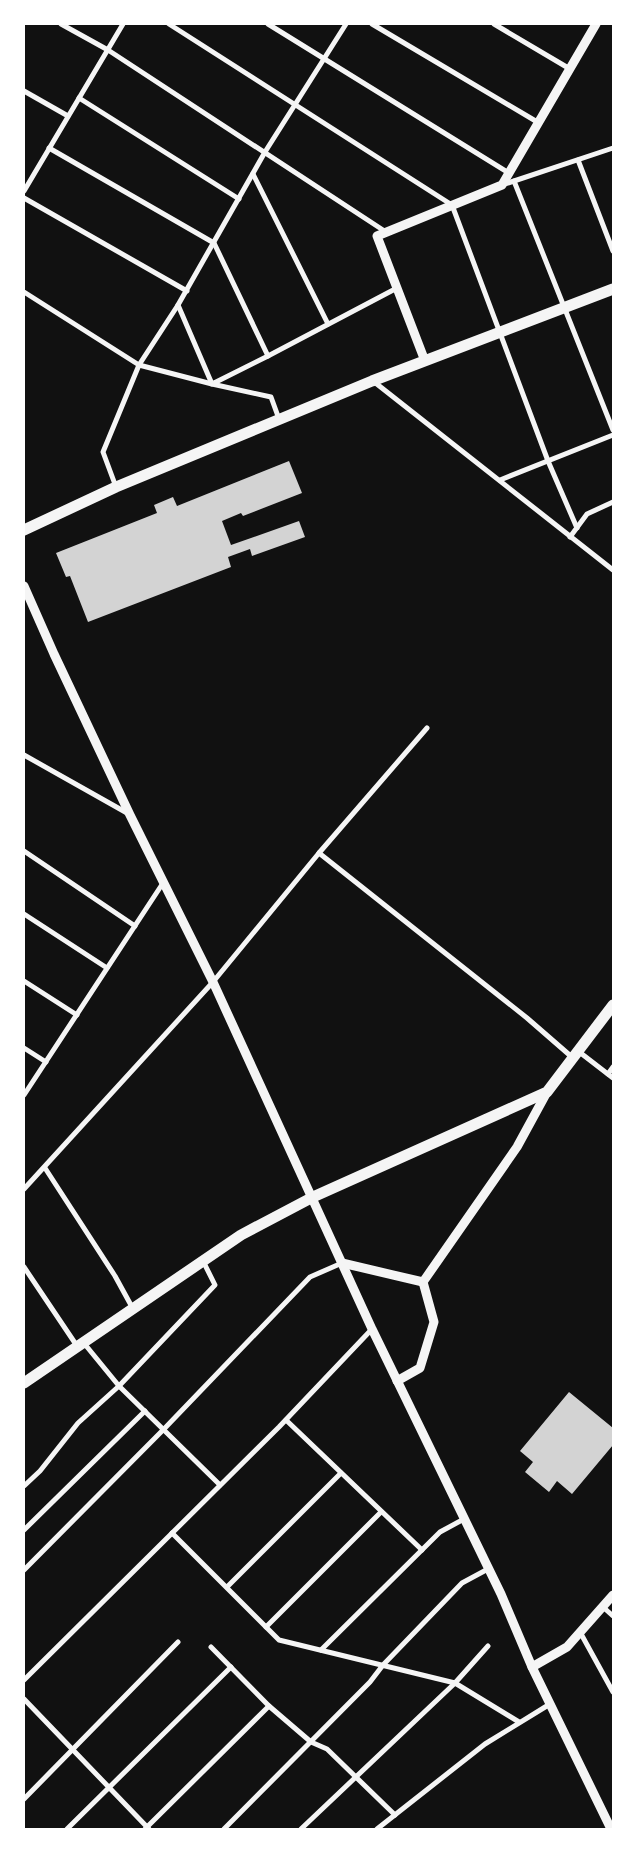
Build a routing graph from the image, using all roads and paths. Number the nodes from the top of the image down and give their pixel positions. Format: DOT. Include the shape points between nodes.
graph roads {
  1 [pos="61,24"];
  2 [pos="123,24"];
  3 [pos="169,24"];
  4 [pos="268,24"];
  5 [pos="346,24"];
  6 [pos="372,24"];
  7 [pos="494,24"];
  8 [pos="596,24"];
  9 [pos="108,50"];
  10 [pos="324,59"];
  11 [pos="570,70"];
  12 [pos="24,91"];
  13 [pos="79,98"];
  14 [pos="296,104"];
  15 [pos="68,116"];
  16 [pos="539,123"];
  17 [pos="49,148"];
  18 [pos="613,148"];
  19 [pos="265,152"];
  20 [pos="578,160"];
  21 [pos="253,174"];
  22 [pos="512,177"];
  23 [pos="24,178"];
  24 [pos="29,181"];
  25 [pos="24,190"];
  26 [pos="24,198"];
  27 [pos="238,199"];
  28 [pos="452,206"];
  29 [pos="387,232"];
  30 [pos="214,244"];
  31 [pos="613,251"];
  32 [pos="396,288"];
  33 [pos="613,289"];
  34 [pos="186,291"];
  35 [pos="24,292"];
  36 [pos="178,305"];
  37 [pos="565,307"];
  38 [pos="328,324"];
  39 [pos="499,332"];
  40 [pos="268,356"];
  41 [pos="425,361"];
  42 [pos="139,365"];
  43 [pos="372,381"];
  44 [pos="212,384"];
  45 [pos="279,419"];
  46 [pos="613,430"];
  47 [pos="613,435"];
  48 [pos="548,461"];
  49 [pos="500,480"];
  50 [pos="116,487"];
  51 [pos="613,502"];
  52 [pos="577,528"];
  53 [pos="24,530"];
  54 [pos="570,537"];
  55 [pos="613,570"];
  56 [pos="24,586"];
  57 [pos="427,728"];
  58 [pos="24,755"];
  59 [pos="130,815"];
  60 [pos="24,851"];
  61 [pos="319,852"];
  62 [pos="164,883"];
  63 [pos="24,914"];
  64 [pos="135,926"];
  65 [pos="107,968"];
  66 [pos="24,981"];
  67 [pos="213,982"];
  68 [pos="613,1005"];
  69 [pos="77,1015"];
  70 [pos="24,1048"];
  71 [pos="576,1055"];
  72 [pos="46,1062"];
  73 [pos="613,1067"];
  74 [pos="608,1074"];
  75 [pos="613,1078"];
  76 [pos="547,1092"];
  77 [pos="24,1095"];
  78 [pos="45,1168"];
  79 [pos="24,1189"];
  80 [pos="313,1197"];
  81 [pos="202,1260"];
  82 [pos="342,1263"];
  83 [pos="24,1267"];
  84 [pos="423,1282"];
  85 [pos="132,1307"];
  86 [pos="372,1329"];
  87 [pos="80,1344"];
  88 [pos="397,1381"];
  89 [pos="24,1383"];
  90 [pos="120,1386"];
  91 [pos="145,1411"];
  92 [pos="286,1420"];
  93 [pos="164,1430"];
  94 [pos="341,1473"];
  95 [pos="220,1485"];
  96 [pos="24,1486"];
  97 [pos="382,1512"];
  98 [pos="464,1519"];
  99 [pos="24,1530"];
  100 [pos="172,1533"];
  101 [pos="422,1550"];
  102 [pos="488,1569"];
  103 [pos="24,1570"];
  104 [pos="227,1587"];
  105 [pos="613,1595"];
  106 [pos="603,1606"];
  107 [pos="613,1616"];
  108 [pos="266,1627"];
  109 [pos="580,1632"];
  110 [pos="178,1642"];
  111 [pos="488,1646"];
  112 [pos="211,1647"];
  113 [pos="321,1650"];
  114 [pos="383,1666"];
  115 [pos="231,1667"];
  116 [pos="532,1667"];
  117 [pos="24,1680"];
  118 [pos="456,1683"];
  119 [pos="613,1692"];
  120 [pos="24,1700"];
  121 [pos="550,1704"];
  122 [pos="269,1706"];
  123 [pos="519,1722"];
  124 [pos="311,1742"];
  125 [pos="72,1750"];
  126 [pos="355,1777"];
  127 [pos="109,1788"];
  128 [pos="24,1799"];
  129 [pos="395,1815"];
  130 [pos="67,1829"];
  131 [pos="147,1829"];
  132 [pos="224,1829"];
  133 [pos="301,1829"];
  134 [pos="377,1829"];
  135 [pos="611,1829"];
  1 -- 9 [label="street"];
  2 -- 9 [label="street"];
  3 -- 14 [label="street"];
  4 -- 10 [label="street"];
  5 -- 10 [label="street"];
  6 -- 16 [label="street"];
  7 -- 11 [label="street"];
  8 -- 11 [label="street"];
  9 -- 13 [label="street"];
  9 -- 19 [label="street"];
  10 -- 14 [label="street"];
  10 -- 22 [label="street"];
  11 -- 16 [label="street"];
  12 -- 15 [label="street"];
  13 -- 15 [label="street"];
  13 -- 27 [label="street"];
  14 -- 19 [label="street"];
  14 -- 28 [label="street"];
  15 -- 17 [label="street"];
  16 -- 22 [label="street"];
  17 -- 24 [label="street"];
  17 -- 30 [label="street"];
  18 -- 20 [label="street"];
  19 -- 21 [label="street"];
  19 -- 29 [label="street"];
  20 -- 22 [label="street"];
  20 -- 31 [label="street"];
  21 -- 27 [label="street"];
  21 -- 38 [label="street"];
  22 -- 28 [label="street" via="502,185"];
  22 -- 37 [label="street"];
  23 -- 24 [label="street"];
  24 -- 25 [label="street"];
  26 -- 34 [label="street"];
  27 -- 30 [label="street"];
  28 -- 29 [label="street"];
  28 -- 39 [label="street"];
  29 -- 32 [label="street" via="377,236"];
  30 -- 34 [label="street"];
  30 -- 40 [label="street"];
  32 -- 38 [label="street"];
  32 -- 41 [label="street"];
  33 -- 37 [label="main road"];
  34 -- 36 [label="street"];
  35 -- 42 [label="street"];
  36 -- 42 [label="street"];
  36 -- 44 [label="street"];
  37 -- 39 [label="main road"];
  37 -- 46 [label="street"];
  38 -- 40 [label="street"];
  39 -- 41 [label="main road"];
  39 -- 48 [label="street"];
  40 -- 44 [label="street"];
  41 -- 43 [label="main road"];
  42 -- 44 [label="street"];
  42 -- 50 [label="street" via="103,452"];
  43 -- 45 [label="main road"];
  43 -- 49 [label="street"];
  44 -- 45 [label="street" via="271,397"];
  45 -- 50 [label="main road"];
  47 -- 48 [label="street"];
  48 -- 49 [label="street"];
  48 -- 52 [label="street"];
  49 -- 54 [label="street"];
  50 -- 53 [label="main road"];
  51 -- 52 [label="street" via="587,514"];
  52 -- 54 [label="street"];
  54 -- 55 [label="street"];
  56 -- 59 [label="street"];
  57 -- 61 [label="street"];
  58 -- 59 [label="street"];
  59 -- 62 [label="street"];
  60 -- 64 [label="street"];
  61 -- 67 [label="street"];
  61 -- 71 [label="street"];
  62 -- 64 [label="street"];
  62 -- 67 [label="street"];
  63 -- 65 [label="street"];
  64 -- 65 [label="street"];
  65 -- 69 [label="street"];
  66 -- 69 [label="street"];
  67 -- 78 [label="street"];
  67 -- 80 [label="street"];
  68 -- 71 [label="main road"];
  69 -- 72 [label="street"];
  70 -- 72 [label="street"];
  71 -- 74 [label="street"];
  71 -- 76 [label="main road"];
  72 -- 77 [label="street"];
  73 -- 74 [label="street"];
  74 -- 75 [label="street"];
  76 -- 80 [label="main road"];
  76 -- 84 [label="street" via="517,1148"];
  78 -- 79 [label="street"];
  78 -- 85 [label="street"];
  80 -- 81 [label="main road" via="241,1234"];
  80 -- 82 [label="street"];
  81 -- 85 [label="main road"];
  81 -- 90 [label="street" via="215,1285"];
  82 -- 84 [label="street"];
  82 -- 86 [label="street"];
  82 -- 93 [label="street" via="310,1277"];
  83 -- 87 [label="street"];
  84 -- 88 [label="street" via="434,1322 420,1368"];
  85 -- 87 [label="main road"];
  86 -- 88 [label="street"];
  86 -- 92 [label="street"];
  87 -- 89 [label="main road"];
  87 -- 90 [label="street"];
  88 -- 98 [label="street"];
  90 -- 91 [label="street"];
  90 -- 96 [label="street" via="78,1423"];
  91 -- 93 [label="street"];
  91 -- 99 [label="street"];
  92 -- 94 [label="street"];
  92 -- 95 [label="street"];
  93 -- 95 [label="street"];
  93 -- 103 [label="street"];
  94 -- 97 [label="street"];
  94 -- 104 [label="street"];
  95 -- 100 [label="street"];
  97 -- 101 [label="street"];
  97 -- 108 [label="street"];
  98 -- 101 [label="street" via="440,1532"];
  98 -- 102 [label="street"];
  100 -- 104 [label="street"];
  100 -- 117 [label="street"];
  101 -- 113 [label="street"];
  102 -- 114 [label="street" via="462,1582"];
  102 -- 116 [label="street"];
  104 -- 108 [label="street"];
  105 -- 106 [label="street"];
  106 -- 107 [label="street"];
  106 -- 109 [label="street"];
  108 -- 113 [label="street" via="279,1640"];
  109 -- 116 [label="street" via="567,1647"];
  109 -- 119 [label="street"];
  110 -- 125 [label="street"];
  111 -- 118 [label="street"];
  112 -- 115 [label="street"];
  113 -- 114 [label="street"];
  114 -- 118 [label="street"];
  114 -- 124 [label="street"];
  115 -- 122 [label="street"];
  115 -- 127 [label="street"];
  116 -- 121 [label="street"];
  118 -- 123 [label="street"];
  118 -- 126 [label="street"];
  120 -- 125 [label="street"];
  121 -- 123 [label="street"];
  121 -- 135 [label="street"];
  122 -- 124 [label="street"];
  122 -- 131 [label="street"];
  123 -- 129 [label="street" via="484,1744"];
  124 -- 126 [label="street" via="328,1749"];
  124 -- 132 [label="street"];
  125 -- 127 [label="street"];
  125 -- 128 [label="street"];
  126 -- 129 [label="street"];
  126 -- 133 [label="street"];
  127 -- 130 [label="street"];
  127 -- 131 [label="street"];
  129 -- 134 [label="street"];
}
